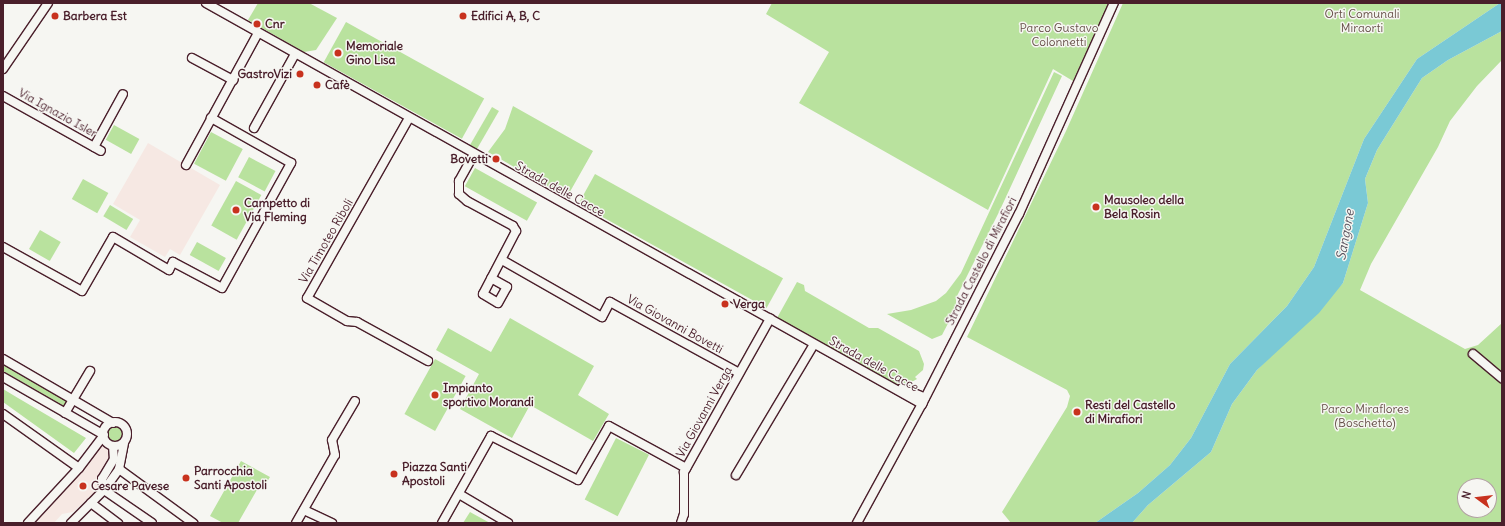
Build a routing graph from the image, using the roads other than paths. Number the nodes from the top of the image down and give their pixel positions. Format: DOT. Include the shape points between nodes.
graph roads {
  1 [pos="48,3"];
  2 [pos="206,3"];
  3 [pos="1114,3"];
  4 [pos="258,33"];
  5 [pos="295,54"];
  6 [pos="192,58"];
  7 [pos="3,69"];
  8 [pos="233,80"];
  9 [pos="123,94"];
  10 [pos="3,96"];
  11 [pos="211,118"];
  12 [pos="409,118"];
  13 [pos="254,128"];
  14 [pos="474,154"];
  15 [pos="186,165"];
  16 [pos="3,247"];
  17 [pos="502,260"];
  18 [pos="491,278"];
  19 [pos="770,319"];
  20 [pos="814,344"];
  21 [pos="1473,354"];
  22 [pos="3,359"];
  23 [pos="428,361"];
  24 [pos="90,371"];
  25 [pos="739,373"];
  26 [pos="3,377"];
  27 [pos="1502,378"];
  28 [pos="73,400"];
  29 [pos="355,401"];
  30 [pos="924,401"];
  31 [pos="65,413"];
  32 [pos="3,414"];
  33 [pos="114,423"];
  34 [pos="104,435"];
  35 [pos="124,443"];
  36 [pos="113,446"];
  37 [pos="79,468"];
  38 [pos="119,468"];
  39 [pos="686,468"];
  40 [pos="736,475"];
  41 [pos="104,490"];
  42 [pos="459,494"];
  43 [pos="91,503"];
  44 [pos="304,510"];
  45 [pos="323,521"];
  46 [pos="28,523"];
  47 [pos="71,523"];
  48 [pos="118,523"];
  49 [pos="152,523"];
  50 [pos="192,523"];
  51 [pos="296,523"];
  52 [pos="332,523"];
  53 [pos="442,523"];
  54 [pos="508,523"];
  55 [pos="681,523"];
  56 [pos="857,523"];
  1 -- 7 [label="street"];
  2 -- 4 [label="street, Strada delle Cacce"];
  3 -- 30 [label="street, Strada Castello di Mirafiori" via="1018,214"];
  4 -- 5 [label="street, Strada delle Cacce"];
  4 -- 8 [label="street"];
  5 -- 12 [label="street, Strada delle Cacce"];
  5 -- 13 [label="street"];
  6 -- 8 [label="street"];
  8 -- 11 [label="street"];
  9 -- 10 [label="street, Via Ignazio Isler" via="97,149"];
  11 -- 15 [label="street"];
  11 -- 16 [label="street" via="291,163 222,288 173,262 169,270 113,237 82,290"];
  12 -- 14 [label="street, Strada delle Cacce"];
  12 -- 23 [label="street, Via Timoteo Riboli" via="307,298"];
  14 -- 17 [label="street" via="459,181 458,190 467,201 515,229 515,235"];
  14 -- 19 [label="street, Strada delle Cacce"];
  17 -- 18 [label="street"];
  17 -- 25 [label="street, Via Giovanni Bovetti" via="602,317 610,302"];
  19 -- 20 [label="street, Strada delle Cacce"];
  19 -- 25 [label="street, Via Giovanni Verga"];
  20 -- 30 [label="street, Strada delle Cacce"];
  20 -- 40 [label="street, Strada delle Cacce"];
  21 -- 27 [label="street"];
  22 -- 28 [label="street"];
  24 -- 28 [label="street"];
  25 -- 39 [label="street, Via Giovanni Verga"];
  26 -- 31 [label="street"];
  28 -- 31 [label="street"];
  28 -- 33 [label="street"];
  29 -- 44 [label="street" via="332,440 335,455"];
  30 -- 56 [label="street, Strada Castello di Mirafiori"];
  31 -- 34 [label="street"];
  32 -- 37 [label="street"];
  33 -- 34 [label="street" via="105,429"];
  33 -- 35 [label="street" via="121,424 126,430"];
  34 -- 36 [label="street" via="106,441"];
  34 -- 37 [label="street"];
  35 -- 36 [label="street"];
  35 -- 38 [label="street"];
  36 -- 41 [label="street" via="114,459 102,479"];
  37 -- 46 [label="street"];
  38 -- 41 [label="street"];
  38 -- 50 [label="street"];
  39 -- 42 [label="street" via="610,426 578,480 491,436"];
  39 -- 55 [label="street, Via Giovanni Verga" via="683,476 684,514"];
  41 -- 43 [label="street"];
  41 -- 49 [label="street"];
  42 -- 53 [label="street"];
  42 -- 54 [label="street"];
  43 -- 47 [label="street"];
  43 -- 48 [label="street"];
  44 -- 45 [label="street"];
  44 -- 51 [label="street"];
  45 -- 52 [label="street"];
}
